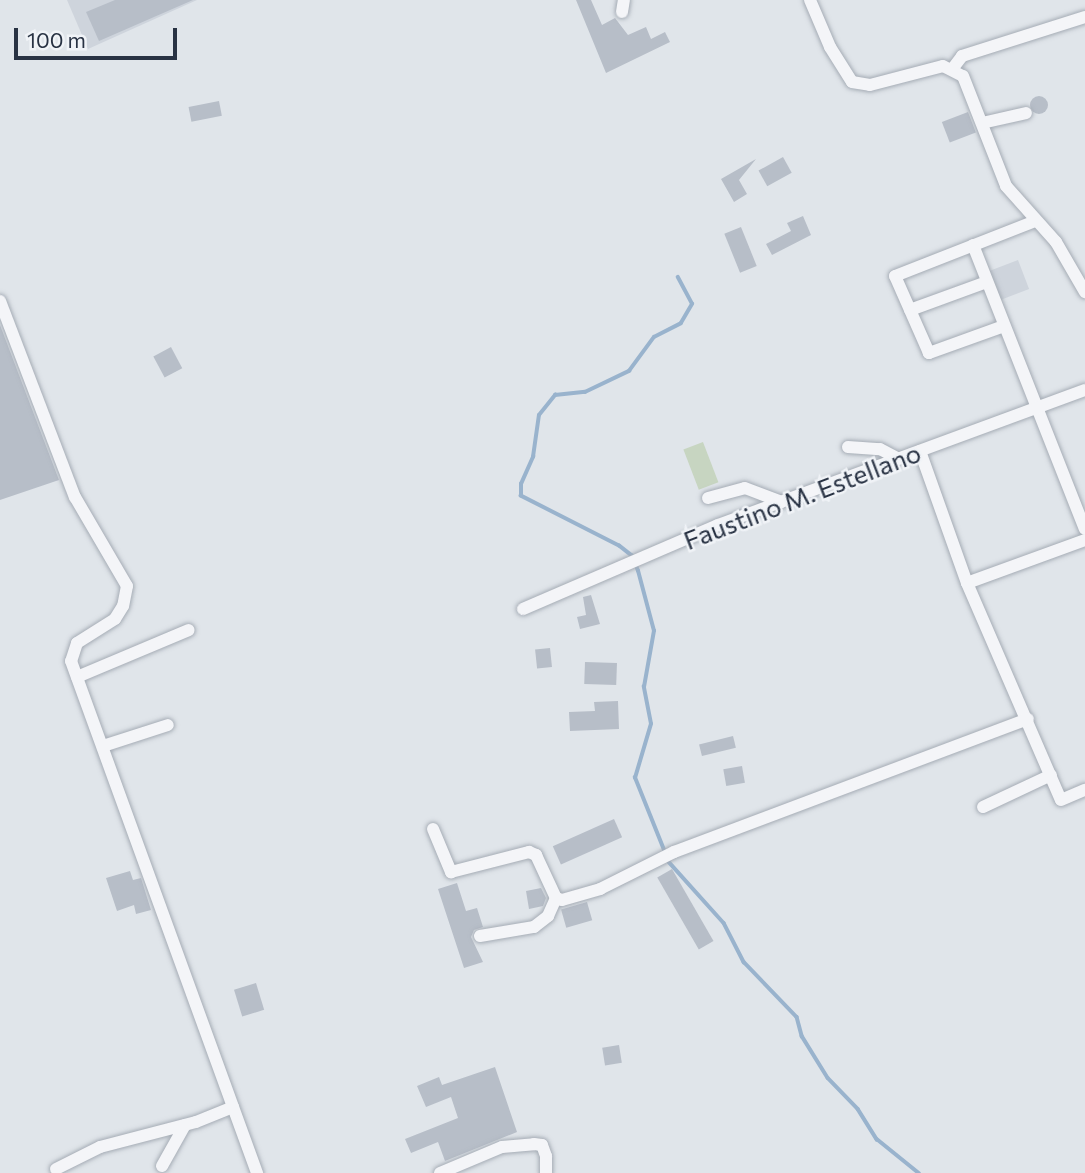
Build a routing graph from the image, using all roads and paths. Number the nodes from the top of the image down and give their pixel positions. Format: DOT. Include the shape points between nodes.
graph roads {
  1 [pos="810,0"];
  2 [pos="1085,17"];
  3 [pos="953,68"];
  4 [pos="1026,113"];
  5 [pos="982,123"];
  6 [pos="1035,221"];
  7 [pos="974,246"];
  8 [pos="1079,262"];
  9 [pos="987,282"];
  10 [pos="1085,292"];
  11 [pos="0,301"];
  12 [pos="910,310"];
  13 [pos="1004,326"];
  14 [pos="1085,390"];
  15 [pos="1035,408"];
  16 [pos="848,447"];
  17 [pos="919,451"];
  18 [pos="899,459"];
  19 [pos="708,498"];
  20 [pos="781,502"];
  21 [pos="1085,529"];
  22 [pos="1085,540"];
  23 [pos="967,583"];
  24 [pos="523,609"];
  25 [pos="189,630"];
  26 [pos="77,677"];
  27 [pos="1028,719"];
  28 [pos="168,725"];
  29 [pos="103,746"];
  30 [pos="1051,775"];
  31 [pos="1085,790"];
  32 [pos="983,807"];
  33 [pos="433,829"];
  34 [pos="556,898"];
  35 [pos="480,936"];
  36 [pos="233,1107"];
  37 [pos="185,1125"];
  38 [pos="162,1166"];
  39 [pos="56,1169"];
  40 [pos="257,1173"];
  41 [pos="440,1173"];
  42 [pos="546,1173"];
  1 -- 3 [label="street" via="835,57 852,82 870,85 943,66"];
  2 -- 3 [label="street" via="962,56"];
  3 -- 5 [label="street" via="969,86"];
  4 -- 5 [label="street"];
  5 -- 6 [label="street" via="1006,186"];
  6 -- 7 [label="street"];
  6 -- 8 [label="street"];
  7 -- 9 [label="street"];
  7 -- 12 [label="street" via="895,276"];
  8 -- 10 [label="street"];
  9 -- 12 [label="street"];
  9 -- 13 [label="street"];
  11 -- 26 [label="street" via="75,498 127,586 115,619 77,643 71,661"];
  12 -- 13 [label="street" via="929,353"];
  13 -- 15 [label="street"];
  14 -- 15 [label="street, Faustino M. Estellano"];
  15 -- 17 [label="street, Faustino M. Estellano"];
  15 -- 21 [label="street"];
  16 -- 18 [label="street" via="880,450"];
  17 -- 18 [label="street, Faustino M. Estellano"];
  17 -- 23 [label="street"];
  18 -- 20 [label="street, Faustino M. Estellano"];
  19 -- 20 [label="street" via="746,488"];
  20 -- 24 [label="street, Faustino M. Estellano"];
  22 -- 23 [label="street"];
  23 -- 27 [label="street"];
  25 -- 26 [label="street"];
  26 -- 29 [label="street"];
  27 -- 30 [label="street"];
  27 -- 34 [label="street" via="674,852 600,889"];
  28 -- 29 [label="street"];
  29 -- 36 [label="street"];
  30 -- 31 [label="street" via="1061,800"];
  30 -- 32 [label="street"];
  33 -- 34 [label="street" via="451,872 529,852 536,855"];
  34 -- 35 [label="street" via="548,916 534,927"];
  36 -- 37 [label="street"];
  36 -- 40 [label="street"];
  37 -- 38 [label="street"];
  37 -- 39 [label="street" via="100,1147"];
  41 -- 42 [label="street" via="502,1147 534,1144 542,1145"];
}
